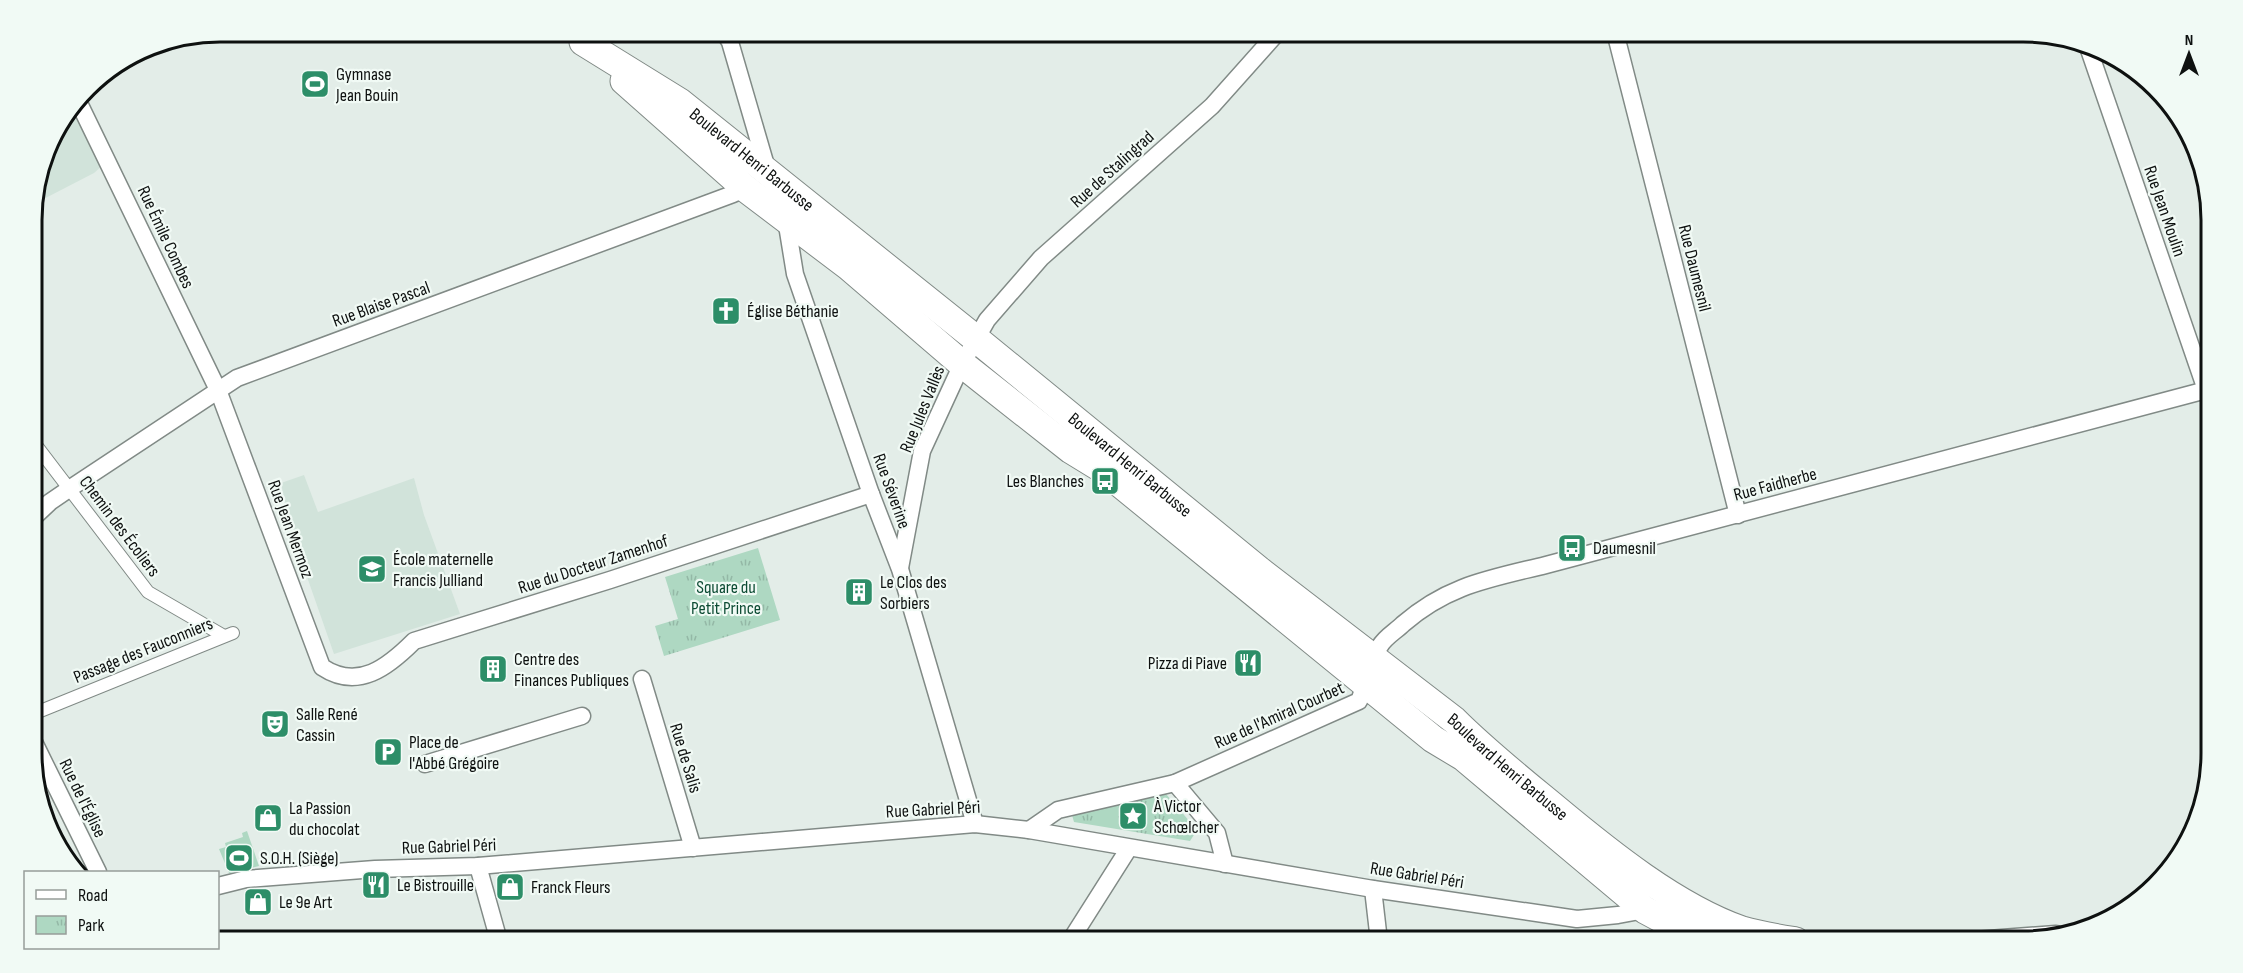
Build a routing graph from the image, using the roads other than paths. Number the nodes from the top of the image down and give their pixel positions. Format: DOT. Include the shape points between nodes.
graph roads {
  1 [pos="581,42"];
  2 [pos="584,42"];
  3 [pos="730,42"];
  4 [pos="1269,42"];
  5 [pos="1618,42"];
  6 [pos="2091,56"];
  7 [pos="82,109"];
  8 [pos="768,173"];
  9 [pos="746,189"];
  10 [pos="786,219"];
  11 [pos="975,338"];
  12 [pos="962,364"];
  13 [pos="2201,369"];
  14 [pos="218,390"];
  15 [pos="2201,391"];
  16 [pos="42,453"];
  17 [pos="69,489"];
  18 [pos="871,494"];
  19 [pos="42,510"];
  20 [pos="1738,514"];
  21 [pos="900,569"];
  22 [pos="229,634"];
  23 [pos="1373,658"];
  24 [pos="334,675"];
  25 [pos="642,680"];
  26 [pos="1366,684"];
  27 [pos="42,710"];
  28 [pos="582,716"];
  29 [pos="43,760"];
  30 [pos="425,764"];
  31 [pos="1175,783"];
  32 [pos="975,824"];
  33 [pos="1029,830"];
  34 [pos="693,848"];
  35 [pos="1129,848"];
  36 [pos="1225,864"];
  37 [pos="478,866"];
  38 [pos="97,871"];
  39 [pos="219,885"];
  40 [pos="1372,889"];
  41 [pos="1670,893"];
  42 [pos="1645,910"];
  43 [pos="496,931"];
  44 [pos="1076,931"];
  45 [pos="1378,931"];
  46 [pos="1682,931"];
  47 [pos="1748,931"];
  1 -- 9 [label="main road, Boulevard Henri Barbusse"];
  2 -- 8 [label="main road, Boulevard Henri Barbusse" via="680,102"];
  3 -- 8 [label="street, Rue Séverine"];
  4 -- 11 [label="street, Rue de Stalingrad" via="1212,106 1041,258"];
  5 -- 20 [label="street, Rue Daumesnil"];
  6 -- 13 [label="street, Rue Jean Moulin"];
  7 -- 14 [label="street, Rue Émile Combes"];
  8 -- 9 [label="street, Rue Blaise Pascal"];
  8 -- 10 [label="street, Rue Séverine"];
  8 -- 11 [label="main road, Boulevard Henri Barbusse"];
  9 -- 10 [label="main road, Boulevard Henri Barbusse"];
  9 -- 14 [label="street, Rue Blaise Pascal" via="237,378"];
  10 -- 12 [label="main road, Boulevard Henri Barbusse" via="849,267"];
  10 -- 18 [label="street, Rue Séverine" via="795,274"];
  11 -- 12 [label="street, Rue Jules Vallès"];
  11 -- 23 [label="main road, Boulevard Henri Barbusse"];
  12 -- 21 [label="street, Rue Jules Vallès" via="922,451"];
  12 -- 26 [label="main road, Boulevard Henri Barbusse" via="1071,450 1102,469"];
  14 -- 17 [label="street, Rue Blaise Pascal"];
  14 -- 24 [label="street, Rue Jean Mermoz" via="322,667"];
  15 -- 20 [label="street, Rue Faidherbe"];
  16 -- 17 [label="street, Chemin des Écoliers"];
  17 -- 19 [label="street, Rue Blaise Pascal"];
  17 -- 22 [label="street, Chemin des Écoliers" via="148,592"];
  18 -- 21 [label="street, Rue Séverine"];
  18 -- 24 [label="street, Rue du Docteur Zamenhof" via="414,641 394,662 375,671 351,678"];
  20 -- 23 [label="street, Rue Faidherbe" via="1479,581 1423,606 1381,644"];
  21 -- 32 [label="street, Rue Séverine"];
  22 -- 27 [label="street, Passage des Fauconniers"];
  23 -- 26 [label="street, Rue de l'Amiral Courbet"];
  23 -- 41 [label="main road, Boulevard Henri Barbusse" via="1454,720 1604,848"];
  25 -- 34 [label="street, Rue de Salis"];
  26 -- 31 [label="street, Rue de l'Amiral Courbet" via="1359,701"];
  26 -- 42 [label="main road, Boulevard Henri Barbusse" via="1433,739 1463,757"];
  28 -- 30 [label="street"];
  29 -- 38 [label="street, Rue de l'Église"];
  31 -- 33 [label="street, Rue de l'Amiral Courbet" via="1058,810"];
  31 -- 36 [label="street" via="1217,833"];
  32 -- 33 [label="street, Rue Gabriel Péri"];
  32 -- 34 [label="street, Rue Gabriel Péri"];
  33 -- 35 [label="street, Rue Gabriel Péri"];
  34 -- 37 [label="street, Rue Gabriel Péri"];
  35 -- 36 [label="street, Rue Gabriel Péri"];
  35 -- 44 [label="street"];
  36 -- 40 [label="street, Rue Gabriel Péri"];
  37 -- 39 [label="street, Rue Gabriel Péri" via="395,868 246,879"];
  37 -- 43 [label="street"];
  40 -- 42 [label="street, Rue Gabriel Péri" via="1577,920"];
  40 -- 45 [label="street"];
  41 -- 42 [label="street"];
  41 -- 47 [label="main road, Boulevard Henri Barbusse" via="1708,915"];
  42 -- 46 [label="main road, Boulevard Henri Barbusse"];
}
